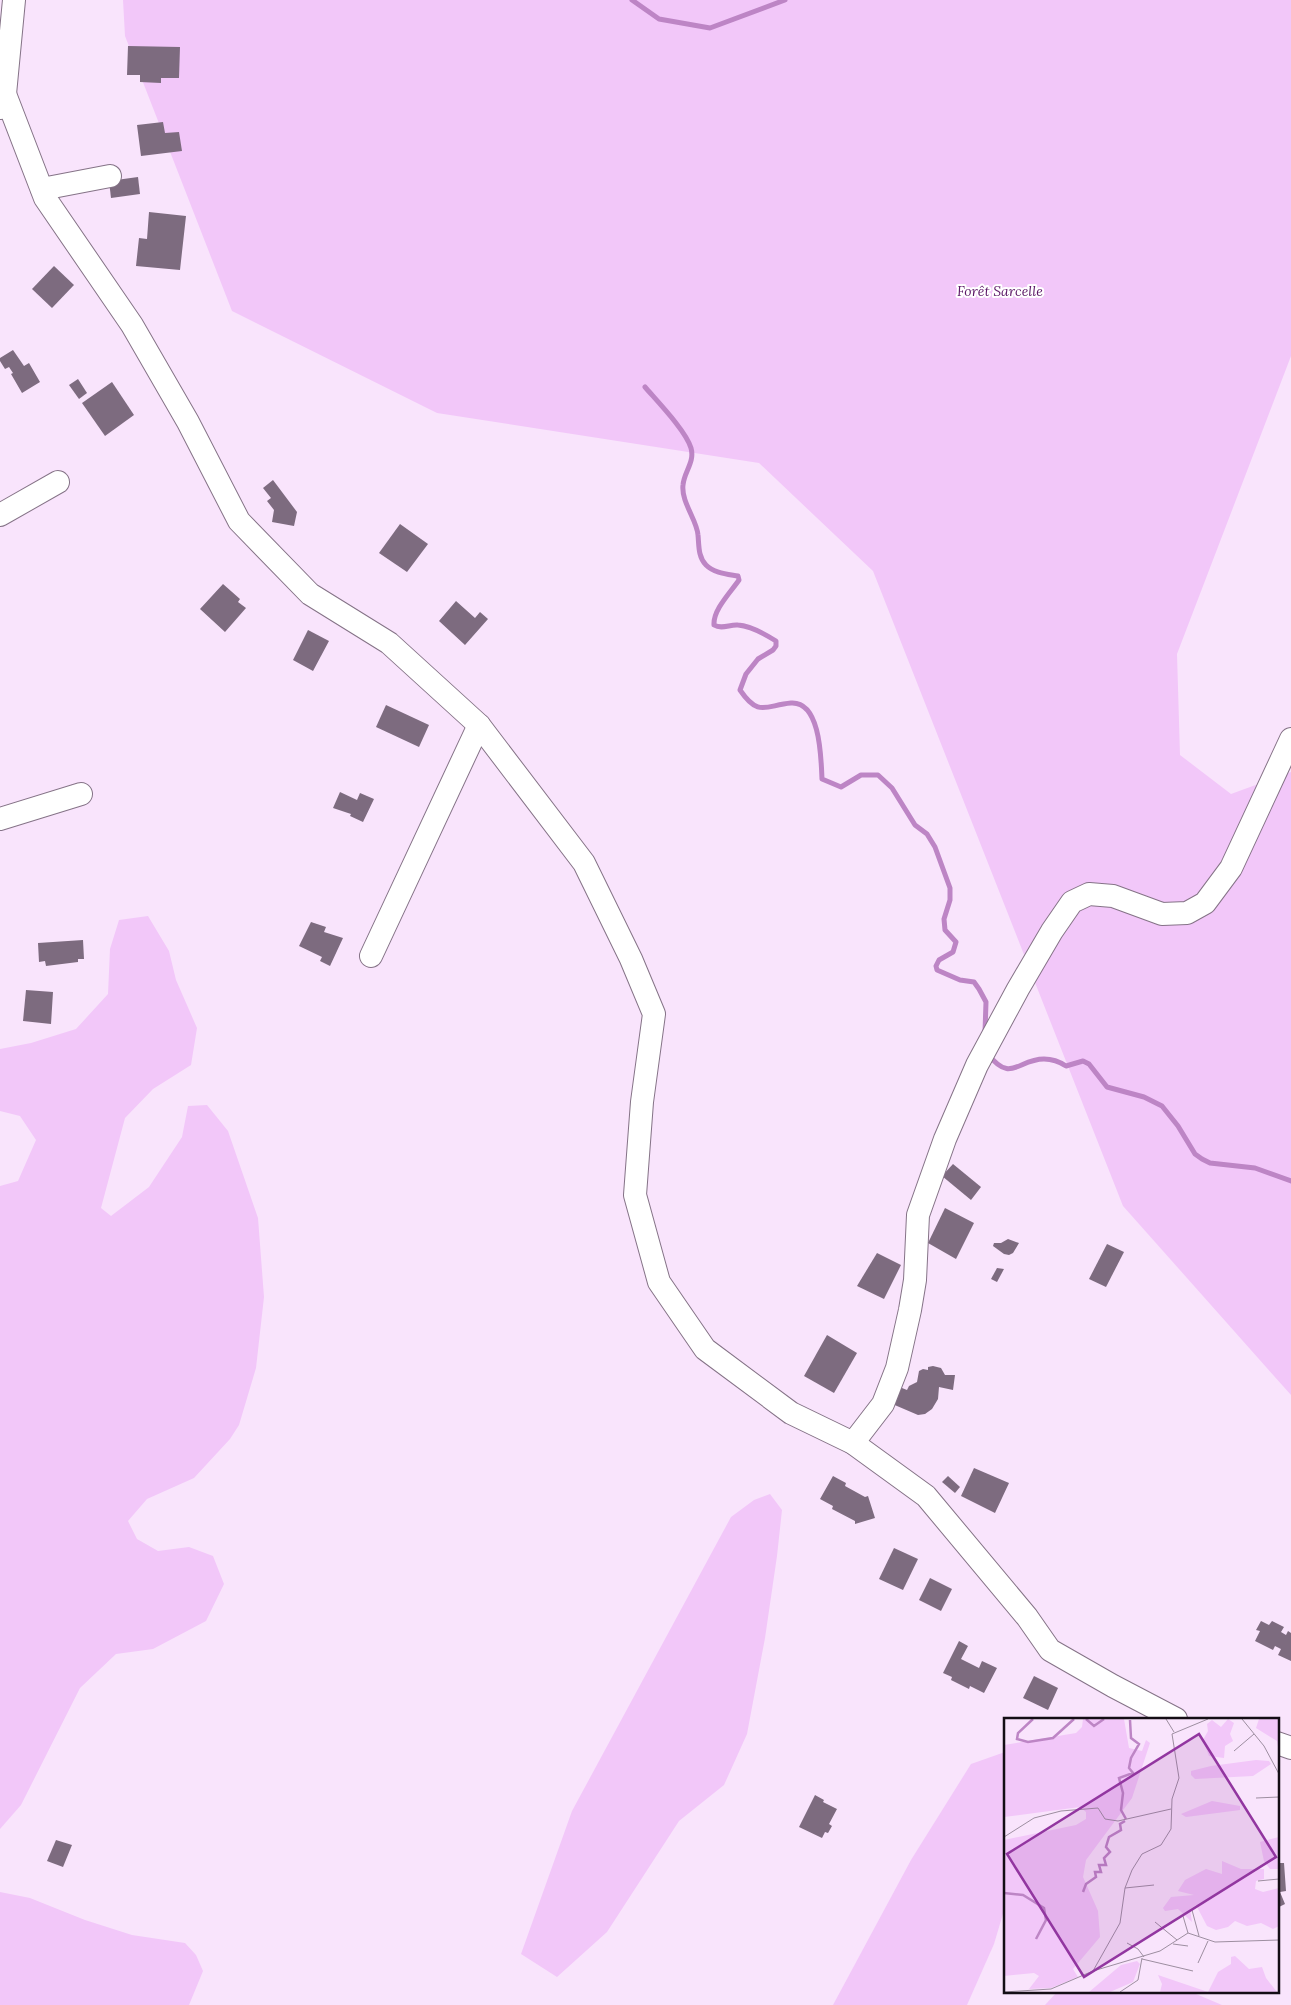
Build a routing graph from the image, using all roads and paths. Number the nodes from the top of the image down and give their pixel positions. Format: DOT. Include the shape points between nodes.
graph roads {
  1 [pos="14,0"];
  2 [pos="3,103"];
  3 [pos="110,176"];
  4 [pos="42,189"];
  5 [pos="58,482"];
  6 [pos="0,515"];
  7 [pos="479,725"];
  8 [pos="1291,739"];
  9 [pos="81,794"];
  10 [pos="0,819"];
  11 [pos="371,956"];
  12 [pos="853,1443"];
  13 [pos="1174,1718"];
  14 [pos="1278,1743"];
  15 [pos="1291,1748"];
  1 -- 2 [label="street"];
  2 -- 4 [label="street"];
  3 -- 4 [label="street"];
  4 -- 7 [label="street" via="132,325 188,422 239,521 310,594 389,643"];
  5 -- 6 [label="street"];
  7 -- 11 [label="street"];
  7 -- 12 [label="street" via="584,863 654,1014 642,1102 635,1195 658,1282 705,1349 791,1412"];
  8 -- 12 [label="street" via="1231,868 1205,903 1187,913 1162,914 1113,896 1089,894 1072,902 1052,931 977,1065 944,1139 918,1215 910,1310 897,1368 883,1404"];
  9 -- 10 [label="street"];
  12 -- 13 [label="street" via="926,1496 1016,1603 1050,1650"];
  14 -- 15 [label="street"];
}
